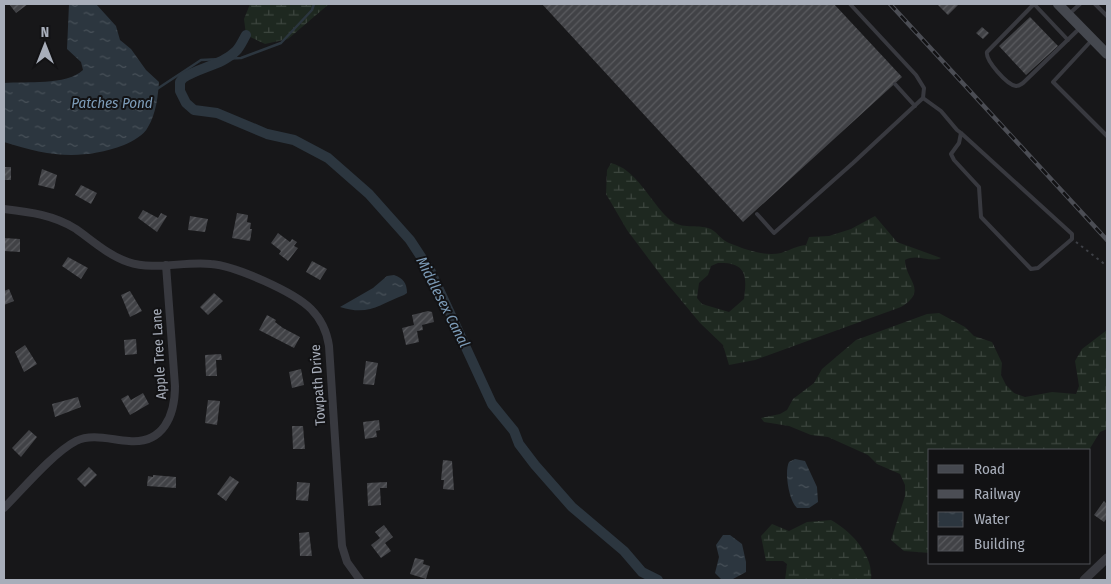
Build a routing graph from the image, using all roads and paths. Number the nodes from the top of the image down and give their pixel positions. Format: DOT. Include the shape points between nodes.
graph roads {
  1 [pos="850,4"];
  2 [pos="1034,4"];
  3 [pos="1058,4"];
  4 [pos="1080,4"];
  5 [pos="1095,4"];
  6 [pos="1069,15"];
  7 [pos="1107,16"];
  8 [pos="1081,27"];
  9 [pos="1093,39"];
  10 [pos="1068,40"];
  11 [pos="1107,54"];
  12 [pos="895,84"];
  13 [pos="922,98"];
  14 [pos="915,106"];
  15 [pos="961,133"];
  16 [pos="1107,136"];
  17 [pos="4,209"];
  18 [pos="757,214"];
  19 [pos="1072,240"];
  20 [pos="166,265"];
  21 [pos="1107,266"];
  22 [pos="4,508"];
  23 [pos="1107,558"];
  24 [pos="360,580"];
  25 [pos="1084,580"];
  1 -- 13 [label="lane" via="916,75 924,88"];
  2 -- 10 [label="lane"];
  2 -- 10 [label="lane" via="987,52 987,60 1013,85 1022,85"];
  3 -- 6 [label="main road"];
  4 -- 6 [label="lane"];
  5 -- 7 [label="lane"];
  6 -- 8 [label="main road"];
  8 -- 9 [label="main road"];
  8 -- 10 [label="lane"];
  9 -- 11 [label="main road"];
  9 -- 16 [label="lane" via="1053,82"];
  12 -- 14 [label="lane"];
  13 -- 14 [label="lane"];
  13 -- 15 [label="lane" via="941,111"];
  14 -- 18 [label="lane" via="774,233"];
  15 -- 19 [label="lane" via="1072,234"];
  15 -- 19 [label="lane" via="952,154 979,187 981,217 1025,264 1031,269 1038,268"];
  17 -- 20 [label="street, Towpath Drive" via="36,212 63,222 104,250 129,262"];
  19 -- 21 [label="path"];
  20 -- 22 [label="street, Apple Tree Lane" via="176,386 175,406 167,425 155,436 136,442 95,437 76,441"];
  20 -- 24 [label="street, Towpath Drive" via="204,263 230,267 298,299 319,319 329,346 342,546 347,562"];
  23 -- 25 [label="street"];
}
